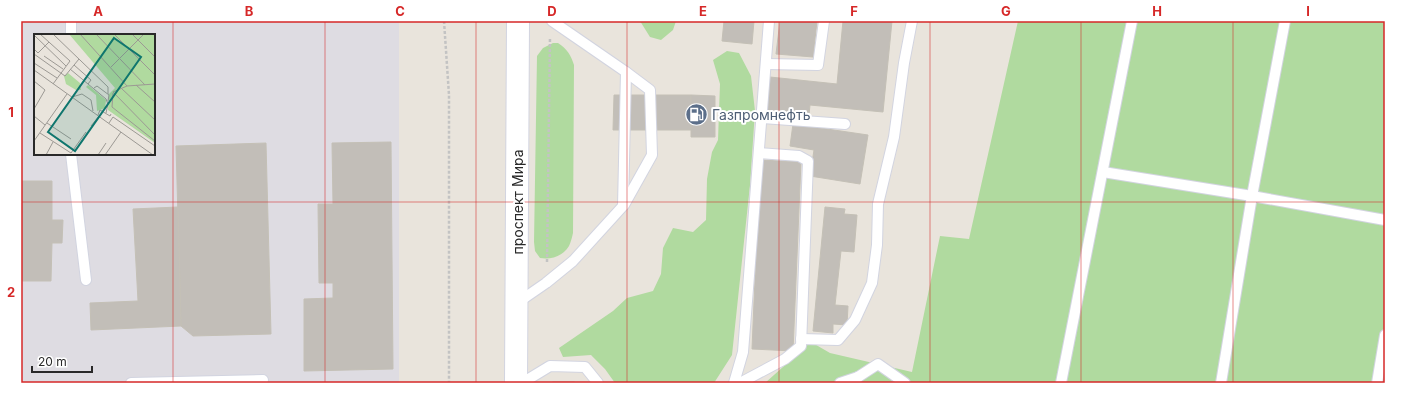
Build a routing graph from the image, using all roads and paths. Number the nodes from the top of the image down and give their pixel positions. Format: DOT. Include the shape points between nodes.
graph roads {
  1 [pos="71,21"];
  2 [pos="444,21"];
  3 [pos="518,21"];
  4 [pos="552,21"];
  5 [pos="769,21"];
  6 [pos="824,21"];
  7 [pos="912,21"];
  8 [pos="1132,21"];
  9 [pos="1285,21"];
  10 [pos="71,34"];
  11 [pos="550,37"];
  12 [pos="766,64"];
  13 [pos="626,72"];
  14 [pos="761,118"];
  15 [pos="845,124"];
  16 [pos="759,153"];
  17 [pos="71,155"];
  18 [pos="1103,172"];
  19 [pos="1252,196"];
  20 [pos="623,206"];
  21 [pos="1385,220"];
  22 [pos="86,280"];
  23 [pos="546,282"];
  24 [pos="517,304"];
  25 [pos="1385,335"];
  26 [pos="801,339"];
  27 [pos="263,380"];
  28 [pos="855,380"];
  29 [pos="131,383"];
  30 [pos="449,383"];
  31 [pos="516,383"];
  32 [pos="522,383"];
  33 [pos="598,383"];
  34 [pos="734,383"];
  35 [pos="740,383"];
  36 [pos="840,383"];
  37 [pos="905,383"];
  38 [pos="1061,383"];
  39 [pos="1221,383"];
  40 [pos="1377,383"];
  1 -- 10 [label="lane"];
  2 -- 30 [label="path" via="449,95"];
  3 -- 24 [label="street, проспект Мира"];
  4 -- 13 [label="lane"];
  5 -- 12 [label="lane"];
  6 -- 12 [label="lane" via="818,66"];
  7 -- 26 [label="lane" via="894,137 878,204 877,245 872,283 855,320 838,340"];
  8 -- 18 [label="lane"];
  9 -- 19 [label="lane"];
  11 -- 23 [label="path"];
  12 -- 14 [label="lane"];
  13 -- 20 [label="lane"];
  13 -- 20 [label="lane" via="650,90 652,155"];
  14 -- 15 [label="lane"];
  14 -- 16 [label="lane"];
  16 -- 26 [label="lane" via="798,156 808,161"];
  16 -- 34 [label="lane" via="743,352"];
  17 -- 22 [label="lane"];
  18 -- 19 [label="lane"];
  18 -- 38 [label="lane"];
  19 -- 21 [label="lane"];
  19 -- 39 [label="lane"];
  20 -- 23 [label="lane" via="573,261"];
  23 -- 24 [label="lane"];
  24 -- 31 [label="street, проспект Мира"];
  25 -- 40 [label="lane"];
  26 -- 35 [label="lane" via="801,346 785,359"];
  27 -- 29 [label="lane"];
  28 -- 36 [label="lane"];
  28 -- 37 [label="lane" via="878,364"];
  32 -- 33 [label="lane" via="550,366 584,366"];
}
